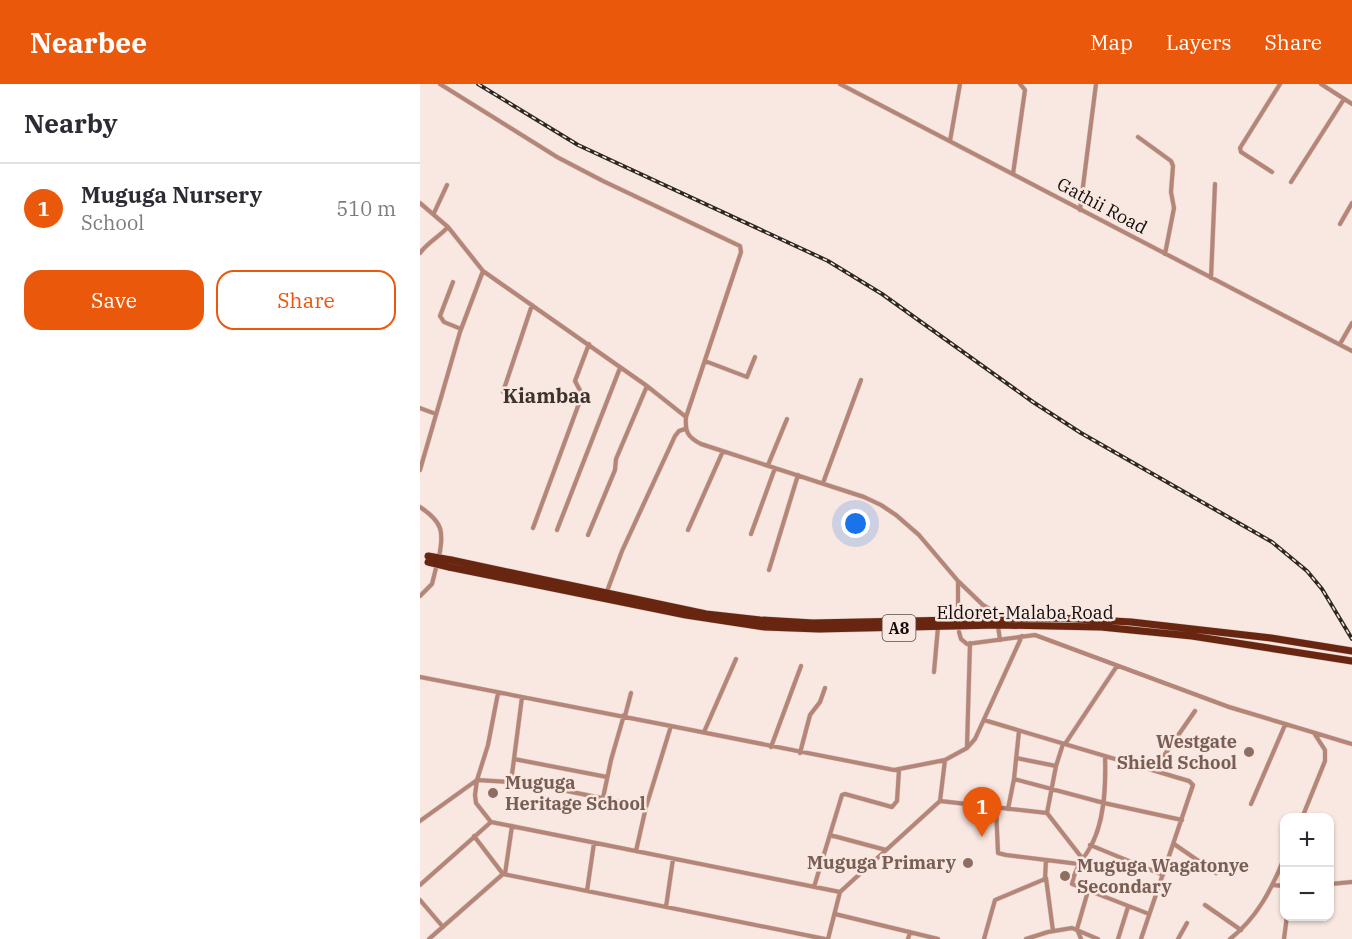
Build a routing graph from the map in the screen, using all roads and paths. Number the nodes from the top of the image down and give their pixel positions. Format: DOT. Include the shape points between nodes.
graph roads {
  1 [pos="440,84"];
  2 [pos="840,84"];
  3 [pos="960,84"];
  4 [pos="1020,84"];
  5 [pos="1096,84"];
  6 [pos="1280,84"];
  7 [pos="1322,84"];
  8 [pos="1344,99"];
  9 [pos="1352,104"];
  10 [pos="1138,137"];
  11 [pos="950,141"];
  12 [pos="1272,172"];
  13 [pos="1013,174"];
  14 [pos="1291,182"];
  15 [pos="1215,184"];
  16 [pos="447,185"];
  17 [pos="420,202"];
  18 [pos="1352,202"];
  19 [pos="1080,210"];
  20 [pos="434,213"];
  21 [pos="1340,224"];
  22 [pos="448,227"];
  23 [pos="420,253"];
  24 [pos="1165,254"];
  25 [pos="483,271"];
  26 [pos="1211,278"];
  27 [pos="453,282"];
  28 [pos="532,305"];
  29 [pos="1352,322"];
  30 [pos="461,328"];
  31 [pos="589,344"];
  32 [pos="1340,344"];
  33 [pos="1352,351"];
  34 [pos="755,357"];
  35 [pos="705,362"];
  36 [pos="620,368"];
  37 [pos="861,380"];
  38 [pos="647,386"];
  39 [pos="503,392"];
  40 [pos="420,408"];
  41 [pos="436,414"];
  42 [pos="686,417"];
  43 [pos="787,419"];
  44 [pos="685,429"];
  45 [pos="723,451"];
  46 [pos="768,465"];
  47 [pos="775,468"];
  48 [pos="420,471"];
  49 [pos="798,475"];
  50 [pos="823,483"];
  51 [pos="420,507"];
  52 [pos="533,528"];
  53 [pos="557,530"];
  54 [pos="688,530"];
  55 [pos="751,534"];
  56 [pos="588,535"];
  57 [pos="420,554"];
  58 [pos="425,560"];
  59 [pos="450,564"];
  60 [pos="770,570"];
  61 [pos="958,581"];
  62 [pos="606,594"];
  63 [pos="420,596"];
  64 [pos="982,605"];
  65 [pos="958,616"];
  66 [pos="979,620"];
  67 [pos="1007,620"];
  68 [pos="998,625"];
  69 [pos="938,627"];
  70 [pos="959,632"];
  71 [pos="1022,636"];
  72 [pos="1000,640"];
  73 [pos="970,643"];
  74 [pos="1352,651"];
  75 [pos="736,659"];
  76 [pos="1352,661"];
  77 [pos="801,666"];
  78 [pos="1117,666"];
  79 [pos="934,672"];
  80 [pos="420,677"];
  81 [pos="825,688"];
  82 [pos="498,693"];
  83 [pos="631,693"];
  84 [pos="522,697"];
  85 [pos="1195,711"];
  86 [pos="624,716"];
  87 [pos="984,720"];
  88 [pos="1285,725"];
  89 [pos="671,726"];
  90 [pos="1019,731"];
  91 [pos="704,733"];
  92 [pos="1314,733"];
  93 [pos="1064,744"];
  94 [pos="1352,744"];
  95 [pos="771,747"];
  96 [pos="967,748"];
  97 [pos="800,753"];
  98 [pos="1105,756"];
  99 [pos="1016,758"];
  100 [pos="514,759"];
  101 [pos="945,760"];
  102 [pos="1056,766"];
  103 [pos="899,770"];
  104 [pos="1154,770"];
  105 [pos="607,777"];
  106 [pos="1014,779"];
  107 [pos="477,780"];
  108 [pos="511,782"];
  109 [pos="1053,790"];
  110 [pos="603,798"];
  111 [pos="940,801"];
  112 [pos="1104,804"];
  113 [pos="1251,804"];
  114 [pos="646,807"];
  115 [pos="996,807"];
  116 [pos="1008,809"];
  117 [pos="1047,813"];
  118 [pos="1304,813"];
  119 [pos="1182,820"];
  120 [pos="420,821"];
  121 [pos="490,822"];
  122 [pos="512,826"];
  123 [pos="830,836"];
  124 [pos="474,837"];
  125 [pos="594,843"];
  126 [pos="1174,844"];
  127 [pos="1090,845"];
  128 [pos="886,850"];
  129 [pos="636,851"];
  130 [pos="1082,858"];
  131 [pos="674,859"];
  132 [pos="1046,860"];
  133 [pos="1078,864"];
  134 [pos="1281,867"];
  135 [pos="1216,873"];
  136 [pos="504,874"];
  137 [pos="1163,875"];
  138 [pos="1046,878"];
  139 [pos="1352,882"];
  140 [pos="1334,884"];
  141 [pos="420,885"];
  142 [pos="1273,885"];
  143 [pos="1280,886"];
  144 [pos="814,887"];
  145 [pos="586,891"];
  146 [pos="1088,891"];
  147 [pos="840,892"];
  148 [pos="420,900"];
  149 [pos="1205,905"];
  150 [pos="666,907"];
  151 [pos="1128,907"];
  152 [pos="835,914"];
  153 [pos="1149,914"];
  154 [pos="1286,921"];
  155 [pos="1187,923"];
  156 [pos="443,927"];
  157 [pos="1077,929"];
  158 [pos="1241,930"];
  159 [pos="1053,931"];
  160 [pos="910,932"];
  161 [pos="429,939"];
  162 [pos="826,939"];
  163 [pos="908,939"];
  164 [pos="938,939"];
  165 [pos="984,939"];
  166 [pos="1028,939"];
  167 [pos="1081,939"];
  168 [pos="1098,939"];
  169 [pos="1118,939"];
  170 [pos="1141,939"];
  171 [pos="1178,939"];
  172 [pos="1230,939"];
  173 [pos="1284,939"];
  1 -- 35 [label="street" via="557,157 740,246"];
  2 -- 11 [label="street, Gathii Road"];
  3 -- 11 [label="street"];
  4 -- 13 [label="street" via="1025,90"];
  5 -- 19 [label="street"];
  6 -- 12 [label="street" via="1240,147 1241,152"];
  7 -- 8 [label="street"];
  8 -- 9 [label="street"];
  8 -- 14 [label="street"];
  10 -- 24 [label="street" via="1173,166 1173,214"];
  11 -- 13 [label="street, Gathii Road"];
  13 -- 19 [label="street, Gathii Road"];
  15 -- 26 [label="street"];
  16 -- 20 [label="street"];
  17 -- 20 [label="street"];
  18 -- 21 [label="street"];
  19 -- 24 [label="street, Gathii Road"];
  20 -- 22 [label="street"];
  22 -- 23 [label="street"];
  22 -- 25 [label="street"];
  24 -- 26 [label="street, Gathii Road"];
  25 -- 28 [label="street"];
  25 -- 30 [label="street"];
  26 -- 32 [label="street, Gathii Road"];
  27 -- 30 [label="street" via="440,316 444,322"];
  28 -- 31 [label="street"];
  28 -- 39 [label="street"];
  29 -- 32 [label="street"];
  30 -- 41 [label="street"];
  31 -- 36 [label="street"];
  31 -- 52 [label="street" via="575,381 581,398"];
  32 -- 33 [label="street, Gathii Road"];
  34 -- 35 [label="street" via="747,377"];
  35 -- 42 [label="street"];
  36 -- 38 [label="street"];
  36 -- 53 [label="street"];
  37 -- 50 [label="street"];
  38 -- 42 [label="street"];
  38 -- 56 [label="street"];
  40 -- 41 [label="street"];
  41 -- 48 [label="street"];
  42 -- 44 [label="street"];
  43 -- 46 [label="street"];
  44 -- 45 [label="street" via="694,440"];
  44 -- 62 [label="street" via="675,436"];
  45 -- 46 [label="street"];
  45 -- 54 [label="street"];
  46 -- 47 [label="street"];
  47 -- 49 [label="street"];
  47 -- 55 [label="street"];
  49 -- 50 [label="street"];
  49 -- 60 [label="street"];
  50 -- 61 [label="street" via="864,497 896,515 919,535"];
  51 -- 63 [label="street" via="436,520 442,533 432,584"];
  57 -- 58 [label="highway, A8"];
  58 -- 59 [label="highway, A8, bridge"];
  59 -- 62 [label="highway, Eldoret-Malaba Road / A8"];
  59 -- 69 [label="highway, Eldoret-Malaba Road / A8" via="718,621 819,629"];
  61 -- 64 [label="street"];
  61 -- 65 [label="street"];
  62 -- 66 [label="highway, Eldoret-Malaba Road / A8" via="706,614 770,621"];
  64 -- 66 [label="street"];
  64 -- 67 [label="street"];
  66 -- 67 [label="highway, Eldoret-Malaba Road / A8"];
  67 -- 74 [label="highway, Eldoret-Malaba Road / A8" via="1131,622"];
  68 -- 69 [label="highway, Eldoret-Malaba Road / A8"];
  68 -- 72 [label="street"];
  68 -- 76 [label="highway, Eldoret-Malaba Road / A8" via="1131,629"];
  69 -- 79 [label="street"];
  70 -- 73 [label="street" via="964,642"];
  71 -- 72 [label="street"];
  71 -- 78 [label="street" via="1035,636"];
  71 -- 87 [label="street"];
  72 -- 73 [label="street"];
  73 -- 96 [label="street"];
  75 -- 91 [label="street"];
  77 -- 95 [label="street"];
  78 -- 88 [label="street"];
  78 -- 93 [label="street"];
  80 -- 82 [label="street"];
  81 -- 97 [label="street" via="810,715"];
  82 -- 84 [label="street"];
  82 -- 107 [label="street"];
  83 -- 86 [label="street"];
  84 -- 86 [label="street"];
  84 -- 100 [label="street"];
  85 -- 104 [label="street"];
  86 -- 89 [label="street"];
  86 -- 105 [label="street"];
  87 -- 90 [label="street"];
  87 -- 96 [label="street"];
  88 -- 92 [label="street"];
  88 -- 113 [label="street"];
  89 -- 91 [label="street"];
  89 -- 114 [label="street"];
  90 -- 93 [label="street"];
  90 -- 99 [label="street"];
  91 -- 95 [label="street"];
  92 -- 94 [label="street"];
  92 -- 118 [label="street" via="1324,750 1325,761"];
  93 -- 98 [label="street"];
  93 -- 102 [label="street"];
  95 -- 97 [label="street"];
  96 -- 101 [label="street"];
  97 -- 103 [label="street"];
  98 -- 104 [label="street"];
  98 -- 112 [label="street"];
  99 -- 102 [label="street"];
  99 -- 106 [label="street"];
  100 -- 105 [label="street"];
  100 -- 108 [label="street"];
  101 -- 103 [label="street"];
  101 -- 111 [label="street"];
  102 -- 109 [label="street"];
  103 -- 123 [label="street" via="896,805 844,794"];
  104 -- 119 [label="street" via="1193,785"];
  105 -- 110 [label="street"];
  106 -- 109 [label="street"];
  106 -- 116 [label="street"];
  107 -- 108 [label="street"];
  107 -- 120 [label="street"];
  107 -- 121 [label="street" via="474,800"];
  108 -- 110 [label="street"];
  109 -- 112 [label="street"];
  109 -- 117 [label="street"];
  110 -- 114 [label="street"];
  111 -- 115 [label="street"];
  111 -- 128 [label="street"];
  112 -- 119 [label="street"];
  112 -- 127 [label="street"];
  114 -- 129 [label="street"];
  115 -- 116 [label="street"];
  115 -- 132 [label="street" via="999,853"];
  116 -- 117 [label="street"];
  117 -- 130 [label="street"];
  119 -- 126 [label="street"];
  121 -- 122 [label="street"];
  121 -- 124 [label="street"];
  122 -- 125 [label="street"];
  122 -- 136 [label="street"];
  123 -- 128 [label="street"];
  123 -- 144 [label="street"];
  124 -- 136 [label="street"];
  124 -- 141 [label="street"];
  125 -- 129 [label="street"];
  125 -- 145 [label="street"];
  126 -- 135 [label="street"];
  126 -- 137 [label="street"];
  127 -- 130 [label="street"];
  127 -- 137 [label="street"];
  128 -- 147 [label="street"];
  129 -- 131 [label="street"];
  130 -- 133 [label="street"];
  131 -- 144 [label="street"];
  131 -- 150 [label="street"];
  132 -- 133 [label="street"];
  132 -- 138 [label="street"];
  133 -- 146 [label="street" via="1072,884"];
  134 -- 142 [label="street"];
  136 -- 145 [label="street"];
  136 -- 156 [label="street"];
  137 -- 153 [label="street"];
  138 -- 159 [label="street"];
  138 -- 165 [label="street" via="995,900"];
  139 -- 140 [label="street"];
  142 -- 143 [label="street"];
  142 -- 158 [label="street"];
  144 -- 147 [label="street"];
  145 -- 150 [label="street"];
  146 -- 151 [label="street"];
  146 -- 157 [label="street"];
  147 -- 152 [label="street"];
  148 -- 156 [label="street"];
  149 -- 158 [label="street"];
  150 -- 162 [label="street"];
  151 -- 153 [label="street"];
  151 -- 169 [label="street"];
  152 -- 160 [label="street"];
  152 -- 162 [label="street"];
  153 -- 170 [label="street"];
  154 -- 173 [label="street"];
  155 -- 171 [label="street"];
  156 -- 161 [label="street"];
  157 -- 159 [label="street"];
  157 -- 167 [label="street"];
  157 -- 168 [label="street"];
  158 -- 172 [label="street"];
  159 -- 166 [label="street"];
  160 -- 163 [label="street"];
  160 -- 164 [label="street"];
}
